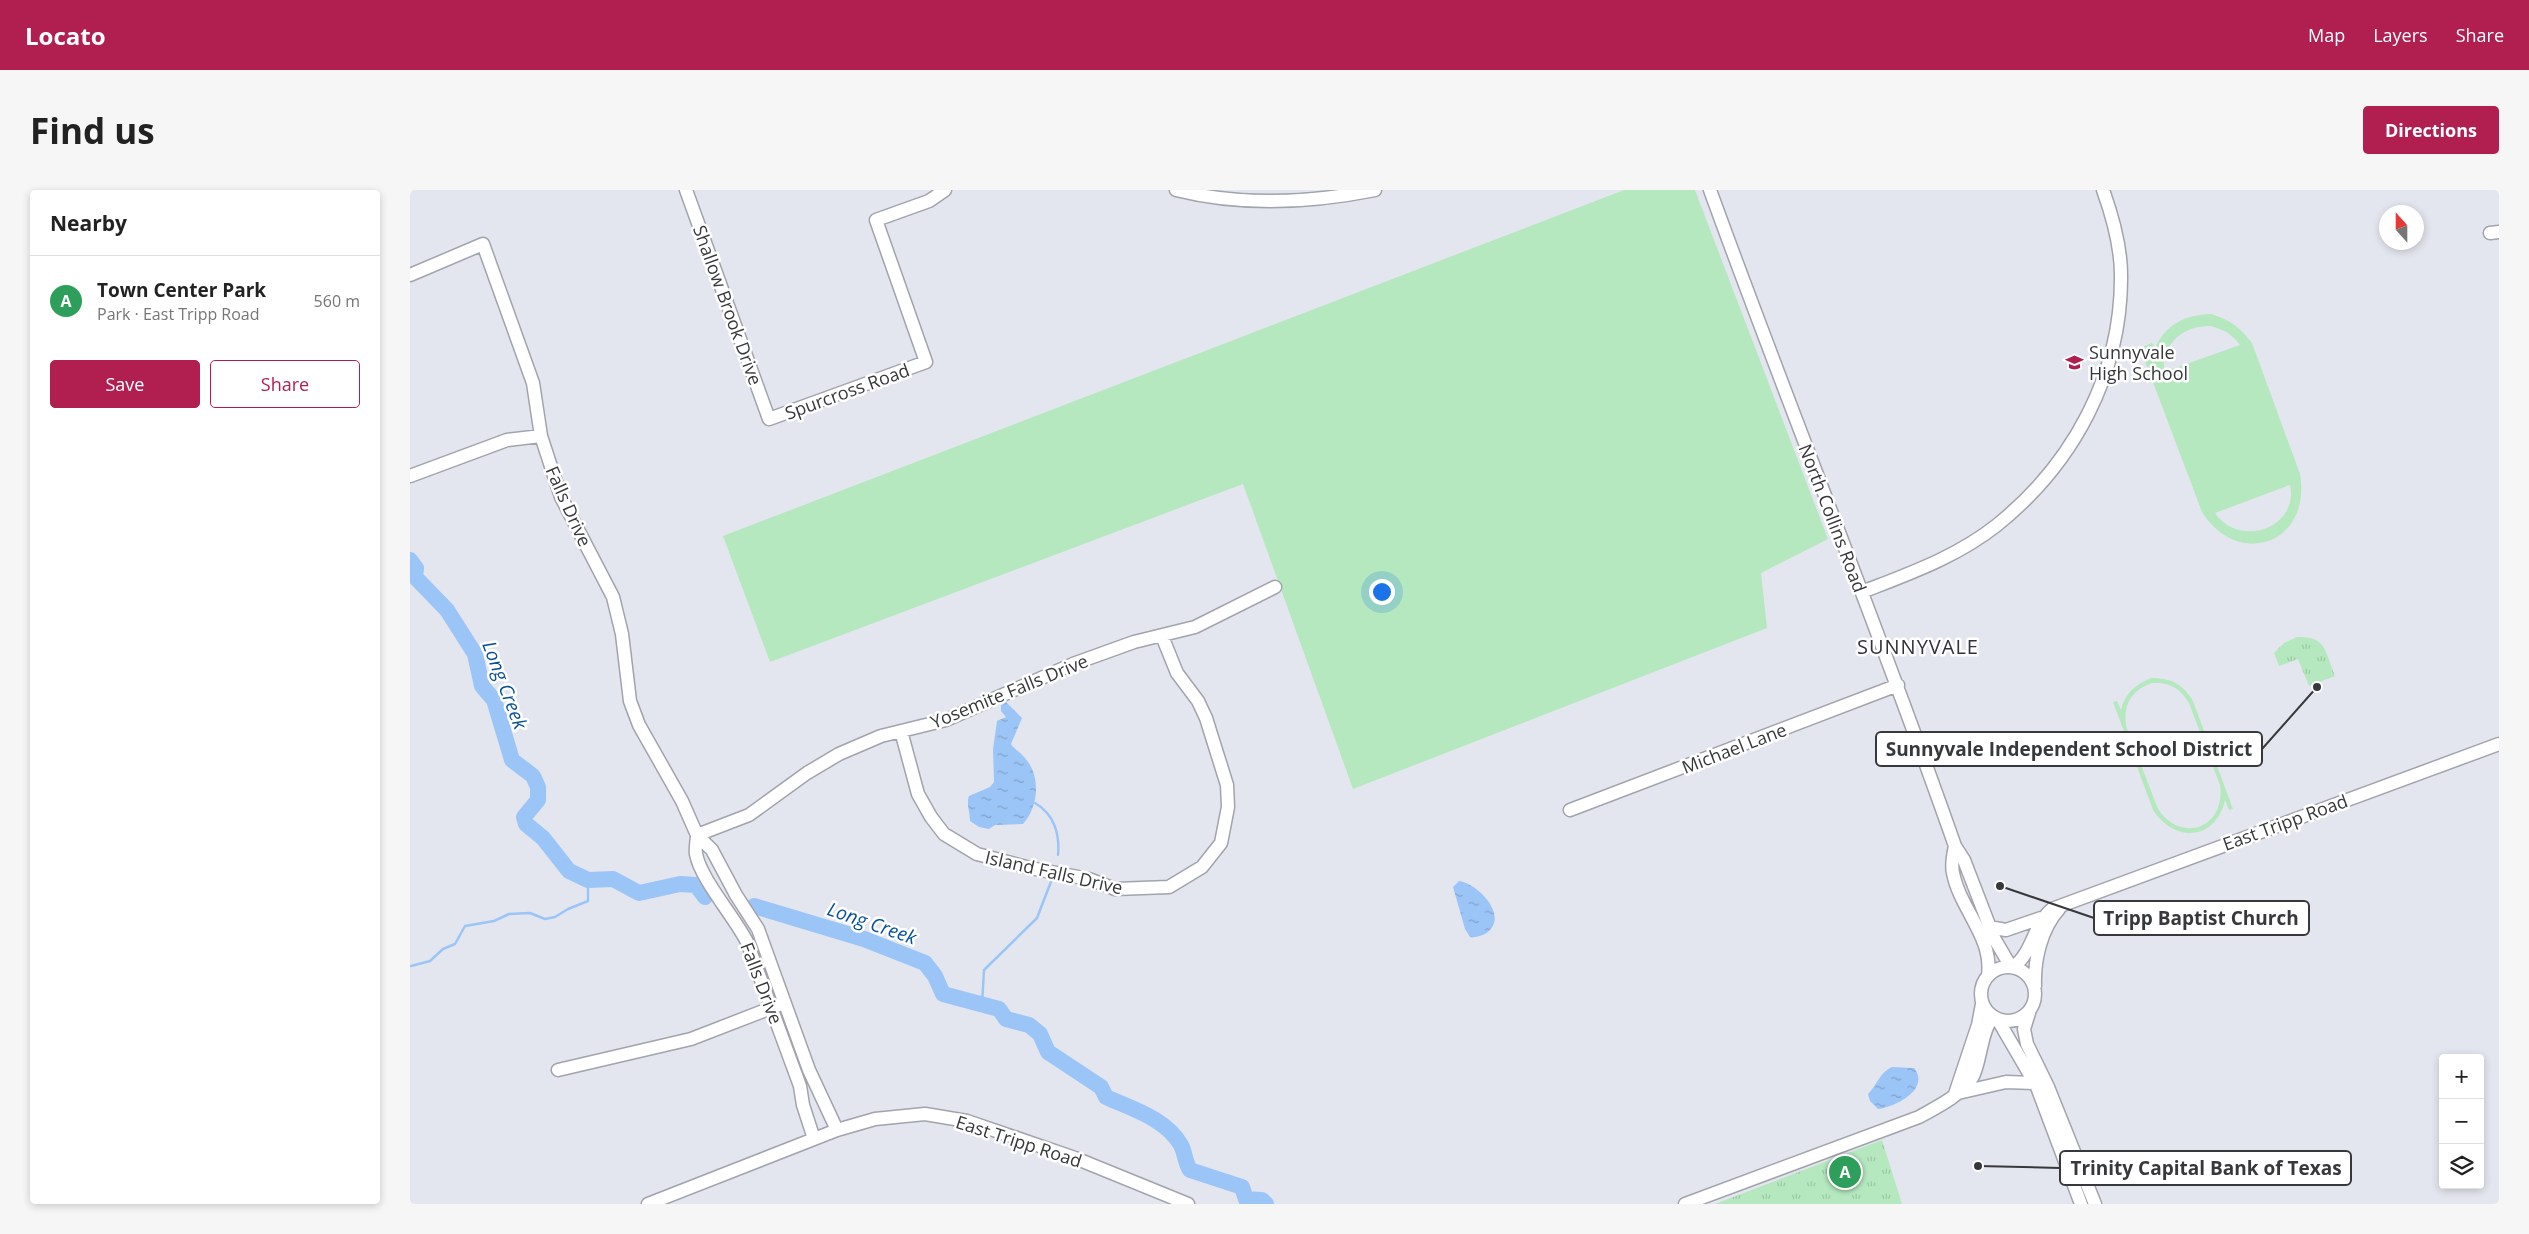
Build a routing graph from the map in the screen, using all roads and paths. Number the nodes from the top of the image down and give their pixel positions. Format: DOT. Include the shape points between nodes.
graph roads {
  1 [pos="686,190"];
  2 [pos="945,190"];
  3 [pos="1176,190"];
  4 [pos="1374,190"];
  5 [pos="1710,190"];
  6 [pos="2103,190"];
  7 [pos="410,274"];
  8 [pos="769,420"];
  9 [pos="541,436"];
  10 [pos="410,476"];
  11 [pos="1275,587"];
  12 [pos="1862,592"];
  13 [pos="1162,636"];
  14 [pos="1898,685"];
  15 [pos="901,731"];
  16 [pos="2499,744"];
  17 [pos="1570,810"];
  18 [pos="697,835"];
  19 [pos="1955,846"];
  20 [pos="2071,900"];
  21 [pos="2042,918"];
  22 [pos="1989,927"];
  23 [pos="2012,967"];
  24 [pos="1988,975"];
  25 [pos="2035,988"];
  26 [pos="786,1002"];
  27 [pos="1982,1004"];
  28 [pos="772,1007"];
  29 [pos="2028,1013"];
  30 [pos="1996,1019"];
  31 [pos="558,1070"];
  32 [pos="2034,1083"];
  33 [pos="1955,1094"];
  34 [pos="838,1130"];
  35 [pos="814,1139"];
  36 [pos="2073,1163"];
  37 [pos="648,1204"];
  38 [pos="1188,1204"];
  39 [pos="1685,1204"];
  40 [pos="2081,1204"];
  41 [pos="2095,1204"];
  1 -- 8 [label="street, Shallow Brook Drive"];
  2 -- 8 [label="street, Spurcross Road" via="930,201 876,220 926,362"];
  3 -- 4 [label="street" via="1213,197 1276,200 1341,196"];
  5 -- 12 [label="street, North Collins Road"];
  6 -- 12 [label="street" via="2111,211 2122,274 2119,310 2107,372 2091,411 2075,438 2050,474 1996,526 1937,562"];
  7 -- 9 [label="street, Falls Drive" via="483,244 533,383"];
  9 -- 10 [label="street" via="507,440"];
  9 -- 18 [label="street, Falls Drive" via="561,496 613,597 622,634 630,700 639,725 682,801"];
  11 -- 13 [label="street, Yosemite Falls Drive" via="1195,627"];
  12 -- 14 [label="street, North Collins Road"];
  13 -- 15 [label="street, Yosemite Falls Drive" via="1134,642 1073,664 946,720"];
  13 -- 15 [label="street, Island Falls Drive" via="1177,673 1206,718 1227,785 1228,807 1221,844 1202,867 1169,888 1115,889 1089,879 977,854 944,834 931,816 918,794"];
  14 -- 17 [label="street, Michael Lane"];
  14 -- 19 [label="street, North Collins Road"];
  15 -- 18 [label="street, Yosemite Falls Drive" via="839,754 806,773 749,815"];
  16 -- 20 [label="street, East Tripp Road"];
  18 -- 26 [label="street, Falls Drive" via="712,850 758,929"];
  18 -- 28 [label="street, Falls Drive" via="696,854 706,877 737,921"];
  19 -- 22 [label="street, North Collins Road" via="1964,860"];
  19 -- 24 [label="street, North Collins Road" via="1953,873 1985,946"];
  20 -- 21 [label="street, East Tripp Road"];
  20 -- 25 [label="street, East Tripp Road" via="2055,914 2043,937 2036,964"];
  21 -- 22 [label="street" via="2006,930"];
  21 -- 23 [label="street" via="2019,963"];
  22 -- 23 [label="street, North Collins Road"];
  23 -- 24 [label="street" via="2002,967"];
  23 -- 25 [label="street" via="2026,974"];
  24 -- 27 [label="street" via="1981,989"];
  25 -- 29 [label="street"];
  26 -- 28 [label="street"];
  26 -- 34 [label="street, Falls Drive" via="809,1070"];
  27 -- 30 [label="street"];
  27 -- 33 [label="street"];
  28 -- 31 [label="street" via="691,1039"];
  28 -- 35 [label="street, Falls Drive" via="800,1086"];
  29 -- 30 [label="street" via="2014,1021"];
  29 -- 36 [label="street" via="2024,1029 2027,1044 2048,1087"];
  30 -- 32 [label="street"];
  30 -- 33 [label="street" via="1989,1022 1971,1080"];
  32 -- 33 [label="street" via="2004,1083"];
  32 -- 36 [label="street"];
  33 -- 39 [label="street" via="1919,1117"];
  34 -- 35 [label="street, East Tripp Road"];
  34 -- 38 [label="street, East Tripp Road" via="875,1119 925,1114 967,1121 1075,1158"];
  35 -- 37 [label="street, East Tripp Road"];
  36 -- 40 [label="street"];
  36 -- 41 [label="street"];
}
